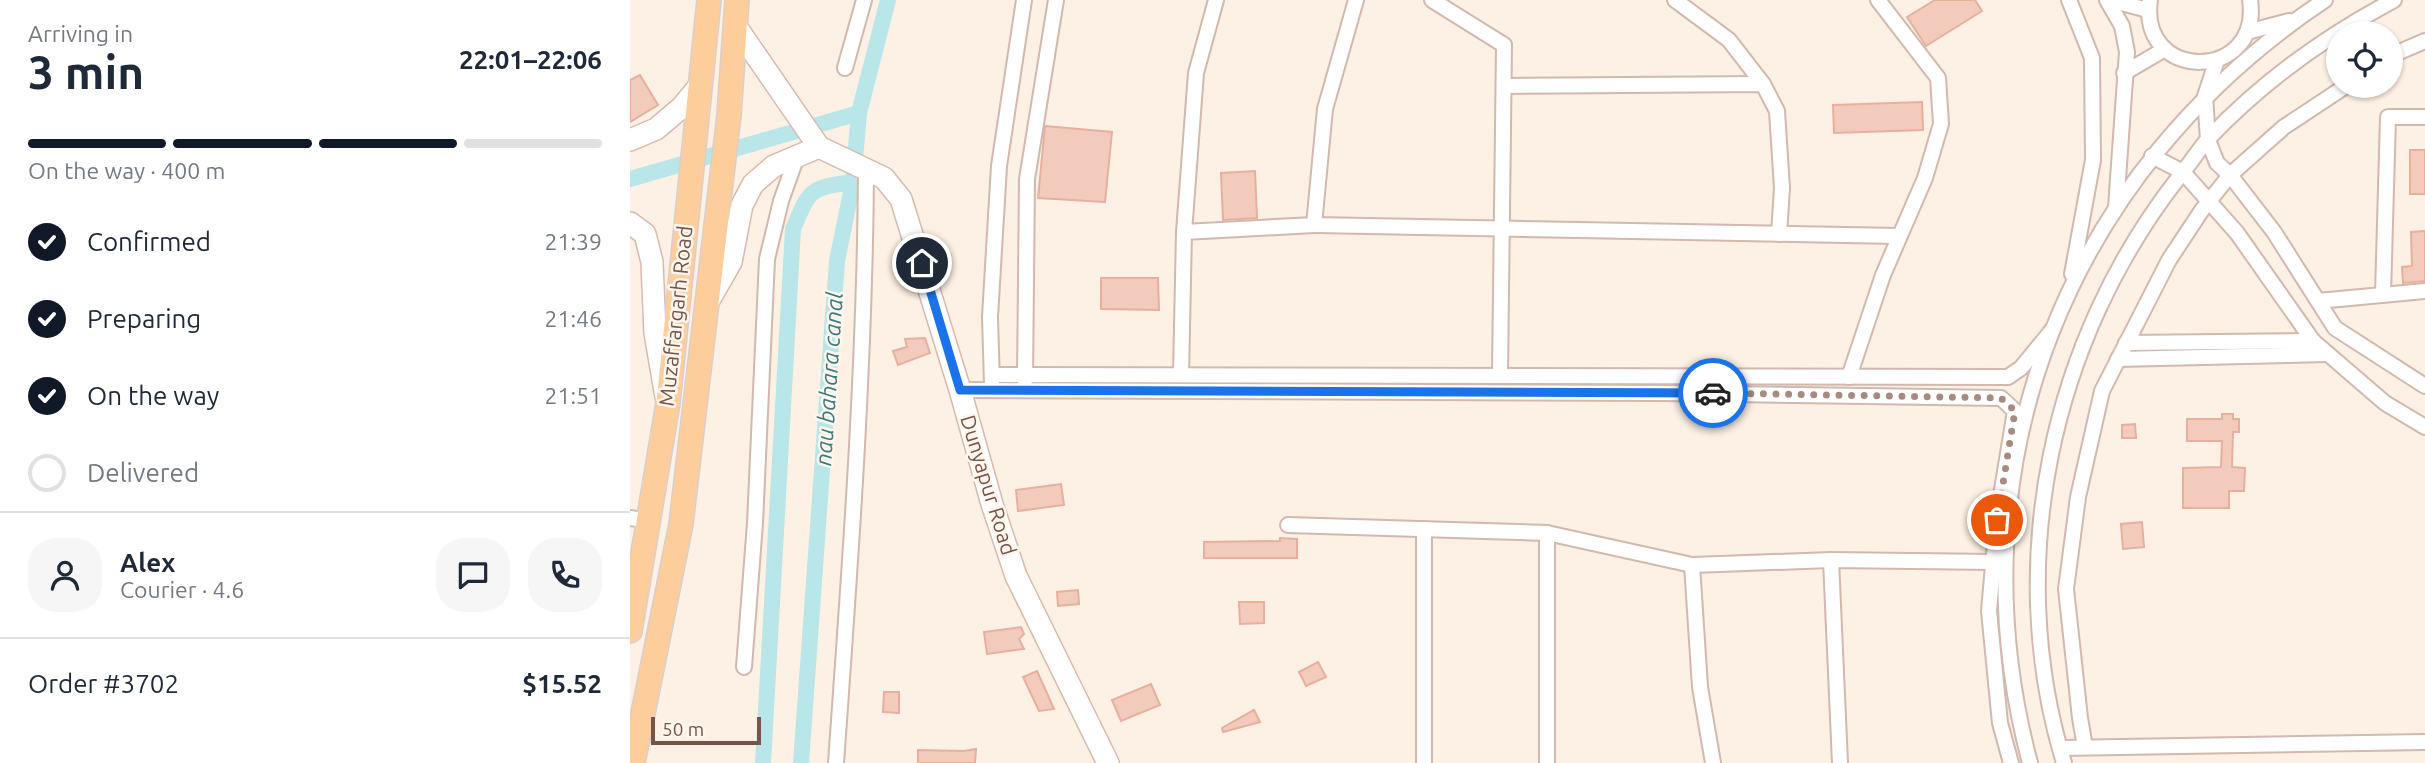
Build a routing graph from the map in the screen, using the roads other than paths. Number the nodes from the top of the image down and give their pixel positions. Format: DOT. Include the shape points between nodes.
graph roads {
  1 [pos="737,0"];
  2 [pos="864,0"];
  3 [pos="1024,0"];
  4 [pos="1056,0"];
  5 [pos="1216,0"];
  6 [pos="1356,0"];
  7 [pos="1432,0"];
  8 [pos="1675,0"];
  9 [pos="1878,0"];
  10 [pos="2068,0"];
  11 [pos="2108,0"];
  12 [pos="2250,0"];
  13 [pos="2325,0"];
  14 [pos="2394,0"];
  15 [pos="2149,5"];
  16 [pos="705,7"];
  17 [pos="2297,19"];
  18 [pos="735,25"];
  19 [pos="2247,32"];
  20 [pos="2425,41"];
  21 [pos="2165,49"];
  22 [pos="2403,50"];
  23 [pos="2217,60"];
  24 [pos="845,68"];
  25 [pos="2124,73"];
  26 [pos="701,84"];
  27 [pos="1763,84"];
  28 [pos="1504,86"];
  29 [pos="2205,96"];
  30 [pos="2328,98"];
  31 [pos="2425,117"];
  32 [pos="630,140"];
  33 [pos="2208,140"];
  34 [pos="820,145"];
  35 [pos="797,156"];
  36 [pos="2152,156"];
  37 [pos="866,168"];
  38 [pos="2183,172"];
  39 [pos="2230,175"];
  40 [pos="2209,201"];
  41 [pos="2116,209"];
  42 [pos="630,223"];
  43 [pos="1314,225"];
  44 [pos="1502,229"];
  45 [pos="1184,232"];
  46 [pos="1779,234"];
  47 [pos="1899,236"];
  48 [pos="2425,291"];
  49 [pos="2069,292"];
  50 [pos="2383,295"];
  51 [pos="2318,301"];
  52 [pos="705,306"];
  53 [pos="2053,329"];
  54 [pos="2313,341"];
  55 [pos="2126,343"];
  56 [pos="2328,354"];
  57 [pos="2118,359"];
  58 [pos="1181,375"];
  59 [pos="1500,376"];
  60 [pos="1849,377"];
  61 [pos="992,382"];
  62 [pos="1025,382"];
  63 [pos="2425,386"];
  64 [pos="960,390"];
  65 [pos="667,403"];
  66 [pos="2425,427"];
  67 [pos="640,519"];
  68 [pos="1288,525"];
  69 [pos="1424,529"];
  70 [pos="1547,533"];
  71 [pos="1831,560"];
  72 [pos="1994,562"];
  73 [pos="1692,565"];
  74 [pos="630,631"];
  75 [pos="744,667"];
  76 [pos="2425,742"];
  77 [pos="2085,747"];
  78 [pos="2060,748"];
  79 [pos="633,763"];
  80 [pos="836,763"];
  81 [pos="1108,763"];
  82 [pos="1424,763"];
  83 [pos="1546,763"];
  84 [pos="1713,763"];
  85 [pos="1840,763"];
  86 [pos="2011,763"];
  87 [pos="2030,763"];
  88 [pos="2064,763"];
  1 -- 18 [label="main road, Muzaffargarh Road"];
  2 -- 24 [label="street"];
  3 -- 61 [label="street" via="999,166 990,317"];
  4 -- 62 [label="street" via="1027,179"];
  5 -- 45 [label="street" via="1196,72"];
  6 -- 43 [label="street" via="1325,109"];
  7 -- 28 [label="street" via="1504,45"];
  8 -- 27 [label="street" via="1729,40"];
  9 -- 47 [label="street" via="1938,78 1941,124 1926,178"];
  10 -- 49 [label="street" via="2092,58 2094,160"];
  11 -- 15 [label="street"];
  11 -- 25 [label="street" via="2122,26 2127,52"];
  12 -- 19 [label="street"];
  13 -- 17 [label="street"];
  14 -- 33 [label="street" via="2303,57"];
  15 -- 21 [label="street" via="2152,32"];
  16 -- 26 [label="main road, Muzaffargarh Road"];
  17 -- 19 [label="street"];
  17 -- 29 [label="street"];
  18 -- 34 [label="main road"];
  18 -- 52 [label="main road, Muzaffargarh Road" via="729,115"];
  19 -- 23 [label="street" via="2236,49"];
  20 -- 22 [label="street"];
  21 -- 23 [label="street" via="2184,61"];
  21 -- 25 [label="street"];
  23 -- 29 [label="street"];
  25 -- 41 [label="street"];
  26 -- 32 [label="main road" via="656,129"];
  26 -- 65 [label="main road, Muzaffargarh Road"];
  27 -- 28 [label="street"];
  27 -- 46 [label="street" via="1777,111 1782,188"];
  28 -- 44 [label="street"];
  29 -- 33 [label="street"];
  29 -- 36 [label="street"];
  30 -- 39 [label="street" via="2284,127"];
  31 -- 50 [label="street" via="2388,117"];
  33 -- 38 [label="street"];
  33 -- 39 [label="street" via="2217,163"];
  34 -- 35 [label="main road"];
  34 -- 37 [label="main road, Dunyapur Road"];
  35 -- 52 [label="main road" via="753,184 742,205 732,262"];
  35 -- 75 [label="street" via="767,259"];
  36 -- 38 [label="street"];
  36 -- 41 [label="street"];
  37 -- 64 [label="main road, Dunyapur Road" via="884,177 901,199"];
  37 -- 80 [label="street" via="865,266"];
  38 -- 40 [label="street"];
  38 -- 78 [label="street" via="2141,229 2103,298 2073,370 2052,447 2041,524 2039,603 2046,682"];
  39 -- 40 [label="street"];
  39 -- 51 [label="street"];
  40 -- 54 [label="street"];
  40 -- 55 [label="street" via="2169,260"];
  41 -- 49 [label="street"];
  42 -- 65 [label="main road" via="645,234 652,262 655,333"];
  43 -- 44 [label="street"];
  43 -- 45 [label="street"];
  44 -- 46 [label="street"];
  44 -- 59 [label="street"];
  45 -- 58 [label="street"];
  46 -- 47 [label="street"];
  47 -- 60 [label="street"];
  48 -- 50 [label="street"];
  49 -- 53 [label="street"];
  50 -- 51 [label="street"];
  51 -- 63 [label="street" via="2335,328"];
  52 -- 79 [label="main road, Muzaffargarh Road" via="681,524"];
  53 -- 60 [label="street" via="2008,377"];
  53 -- 87 [label="street" via="2022,431 2008,523 2008,643"];
  54 -- 55 [label="street"];
  54 -- 56 [label="street"];
  55 -- 57 [label="street"];
  56 -- 57 [label="street"];
  56 -- 66 [label="street" via="2385,403"];
  57 -- 77 [label="street" via="2102,391 2078,497 2066,589"];
  58 -- 59 [label="street"];
  58 -- 62 [label="street"];
  59 -- 60 [label="street"];
  61 -- 62 [label="street"];
  61 -- 64 [label="street"];
  62 -- 72 [label="street" via="2001,398 2015,411"];
  64 -- 81 [label="main road, Dunyapur Road" via="1016,576"];
  65 -- 67 [label="main road, Muzaffargarh Road"];
  67 -- 74 [label="main road, Muzaffargarh Road"];
  68 -- 69 [label="street"];
  69 -- 70 [label="street"];
  69 -- 82 [label="street"];
  70 -- 73 [label="street"];
  70 -- 83 [label="street"];
  71 -- 72 [label="street"];
  71 -- 73 [label="street"];
  71 -- 85 [label="street"];
  72 -- 86 [label="street" via="1989,611 2000,723"];
  73 -- 84 [label="street" via="1700,687"];
  76 -- 77 [label="street"];
  77 -- 78 [label="street"];
  78 -- 88 [label="street"];
}
